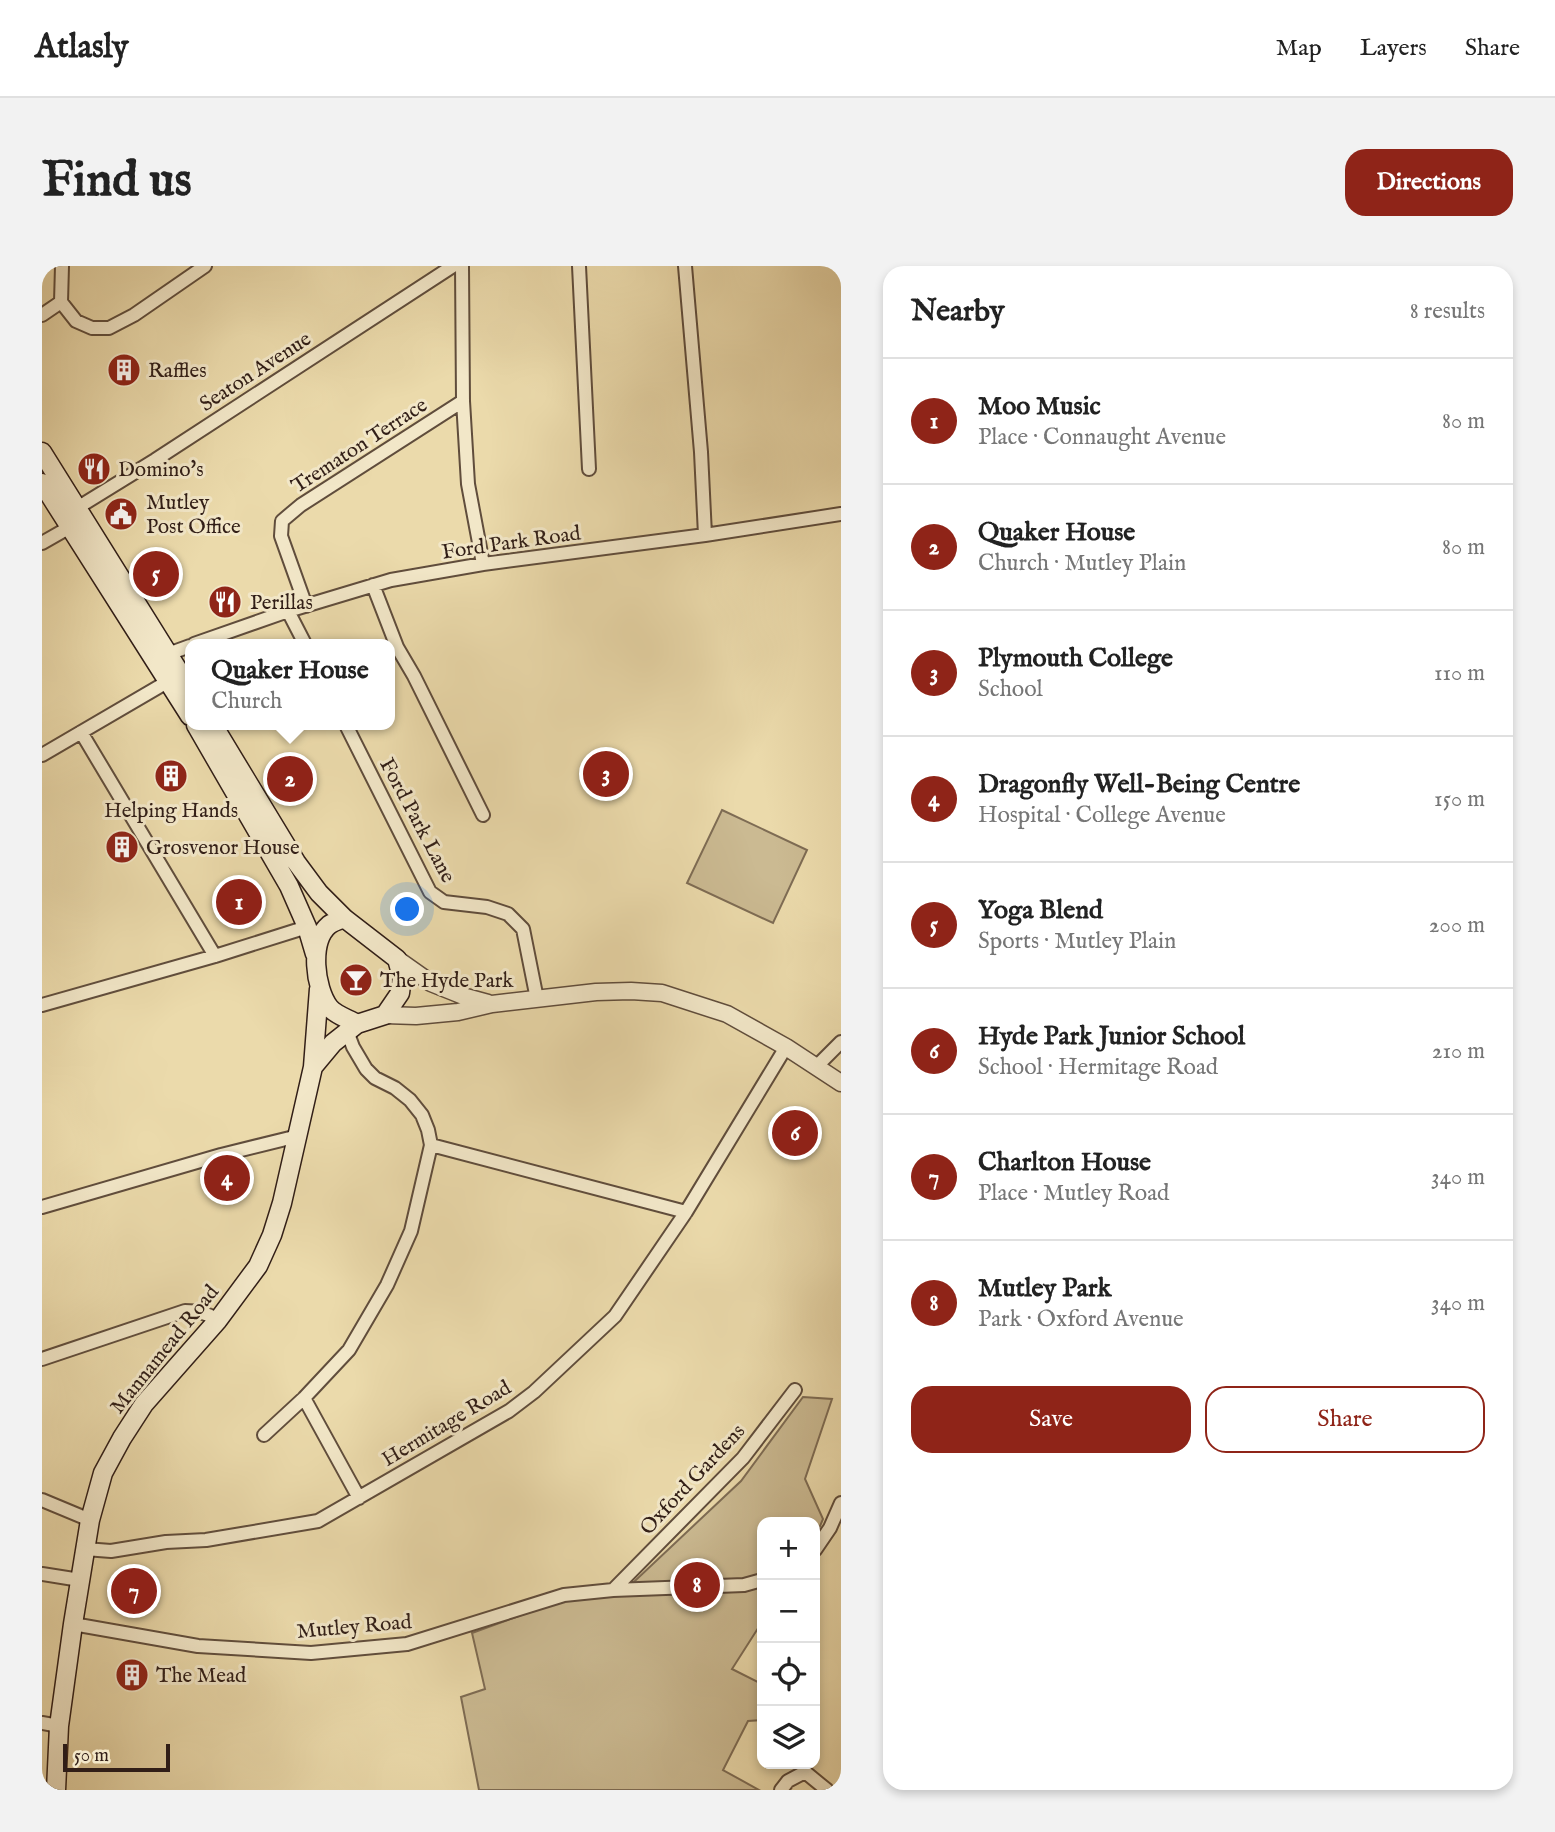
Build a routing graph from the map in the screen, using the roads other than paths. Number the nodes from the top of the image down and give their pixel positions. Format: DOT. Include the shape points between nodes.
graph roads {
  1 [pos="62,266"];
  2 [pos="205,266"];
  3 [pos="453,266"];
  4 [pos="462,266"];
  5 [pos="579,266"];
  6 [pos="685,266"];
  7 [pos="61,302"];
  8 [pos="42,314"];
  9 [pos="463,401"];
  10 [pos="42,452"];
  11 [pos="589,469"];
  12 [pos="42,483"];
  13 [pos="77,508"];
  14 [pos="841,514"];
  15 [pos="70,527"];
  16 [pos="705,535"];
  17 [pos="42,543"];
  18 [pos="483,564"];
  19 [pos="373,585"];
  20 [pos="306,606"];
  21 [pos="289,611"];
  22 [pos="209,639"];
  23 [pos="303,639"];
  24 [pos="394,639"];
  25 [pos="395,642"];
  26 [pos="185,648"];
  27 [pos="162,657"];
  28 [pos="167,682"];
  29 [pos="185,683"];
  30 [pos="185,709"];
  31 [pos="199,730"];
  32 [pos="216,730"];
  33 [pos="349,730"];
  34 [pos="81,732"];
  35 [pos="42,755"];
  36 [pos="483,815"];
  37 [pos="344,918"];
  38 [pos="307,927"];
  39 [pos="215,956"];
  40 [pos="316,958"];
  41 [pos="397,959"];
  42 [pos="319,989"];
  43 [pos="537,999"];
  44 [pos="492,1004"];
  45 [pos="42,1005"];
  46 [pos="385,1015"];
  47 [pos="352,1027"];
  48 [pos="841,1042"];
  49 [pos="786,1047"];
  50 [pos="313,1067"];
  51 [pos="816,1067"];
  52 [pos="841,1083"];
  53 [pos="298,1136"];
  54 [pos="431,1146"];
  55 [pos="42,1207"];
  56 [pos="685,1212"];
  57 [pos="218,1320"];
  58 [pos="42,1359"];
  59 [pos="794,1390"];
  60 [pos="304,1398"];
  61 [pos="264,1435"];
  62 [pos="359,1497"];
  63 [pos="42,1500"];
  64 [pos="841,1503"];
  65 [pos="90,1520"];
  66 [pos="820,1543"];
  67 [pos="85,1549"];
  68 [pos="42,1574"];
  69 [pos="80,1580"];
  70 [pos="757,1581"];
  71 [pos="613,1590"];
  72 [pos="73,1623"];
  73 [pos="51,1725"];
  74 [pos="56,1790"];
  75 [pos="781,1790"];
  76 [pos="827,1790"];
  1 -- 7 [label="street"];
  2 -- 7 [label="street" via="109,328 92,328 76,321"];
  3 -- 13 [label="street, Seaton Avenue"];
  4 -- 9 [label="street"];
  5 -- 11 [label="street"];
  6 -- 16 [label="street"];
  7 -- 8 [label="street"];
  9 -- 18 [label="street" via="468,484"];
  9 -- 20 [label="street, Trematon Terrace" via="282,521 281,536"];
  10 -- 13 [label="main road"];
  12 -- 15 [label="main road"];
  13 -- 27 [label="main road"];
  14 -- 16 [label="street, Ford Park Road"];
  15 -- 17 [label="street"];
  15 -- 27 [label="main road"];
  16 -- 18 [label="street, Ford Park Road"];
  18 -- 19 [label="street, Ford Park Road"];
  19 -- 20 [label="street, Ford Park Road"];
  19 -- 24 [label="street"];
  20 -- 21 [label="street, Ford Park Road"];
  21 -- 22 [label="street, Ford Park Road"];
  21 -- 23 [label="street"];
  25 -- 36 [label="street"];
  26 -- 27 [label="street, Ford Park Road"];
  27 -- 28 [label="main road"];
  27 -- 29 [label="main road"];
  28 -- 30 [label="main road"];
  28 -- 34 [label="street"];
  31 -- 38 [label="main road" via="289,886"];
  32 -- 37 [label="main road" via="297,863"];
  33 -- 43 [label="street, Ford Park Lane" via="430,892 444,902 508,914 523,929"];
  34 -- 35 [label="street"];
  34 -- 39 [label="street"];
  37 -- 40 [label="main road" via="329,924 319,937"];
  37 -- 41 [label="main road"];
  38 -- 39 [label="street"];
  38 -- 40 [label="main road"];
  39 -- 45 [label="street"];
  40 -- 42 [label="main road"];
  41 -- 44 [label="street" via="431,983"];
  41 -- 46 [label="main road" via="400,993"];
  42 -- 47 [label="main road" via="331,1009"];
  42 -- 50 [label="main road, Mannamead Road"];
  43 -- 44 [label="street"];
  43 -- 49 [label="street" via="596,992 662,993 727,1014"];
  44 -- 46 [label="street" via="458,1012"];
  46 -- 47 [label="main road"];
  47 -- 50 [label="main road, Mannamead Road"];
  47 -- 54 [label="street" via="353,1047 366,1069 410,1100 422,1115"];
  48 -- 51 [label="street"];
  49 -- 51 [label="street"];
  49 -- 56 [label="street, Hermitage Road"];
  50 -- 53 [label="main road, Mannamead Road"];
  51 -- 52 [label="street"];
  53 -- 55 [label="street"];
  53 -- 57 [label="main road, Mannamead Road" via="272,1235 258,1266"];
  54 -- 56 [label="street"];
  54 -- 60 [label="street" via="411,1231 387,1285 349,1350"];
  56 -- 62 [label="street, Hermitage Road" via="615,1315 534,1391 509,1411"];
  57 -- 58 [label="street" via="199,1311 185,1311"];
  57 -- 65 [label="main road, Mannamead Road" via="144,1404 122,1438 103,1473"];
  59 -- 71 [label="street, Oxford Gardens" via="743,1458"];
  60 -- 61 [label="street"];
  60 -- 62 [label="street"];
  62 -- 67 [label="street, Hermitage Road" via="318,1521 206,1540 111,1551"];
  63 -- 65 [label="street"];
  64 -- 66 [label="street"];
  65 -- 67 [label="main road, Mannamead Road"];
  67 -- 69 [label="main road, Mannamead Road"];
  68 -- 69 [label="street"];
  69 -- 72 [label="main road, Mannamead Road"];
  70 -- 71 [label="street, Mutley Road"];
  71 -- 72 [label="street, Mutley Road" via="564,1595 407,1644 311,1653 198,1646"];
  72 -- 73 [label="main road, Mannamead Road"];
  73 -- 74 [label="main road, Mannamead Road"];
  75 -- 76 [label="street" via="805,1772"];
}
